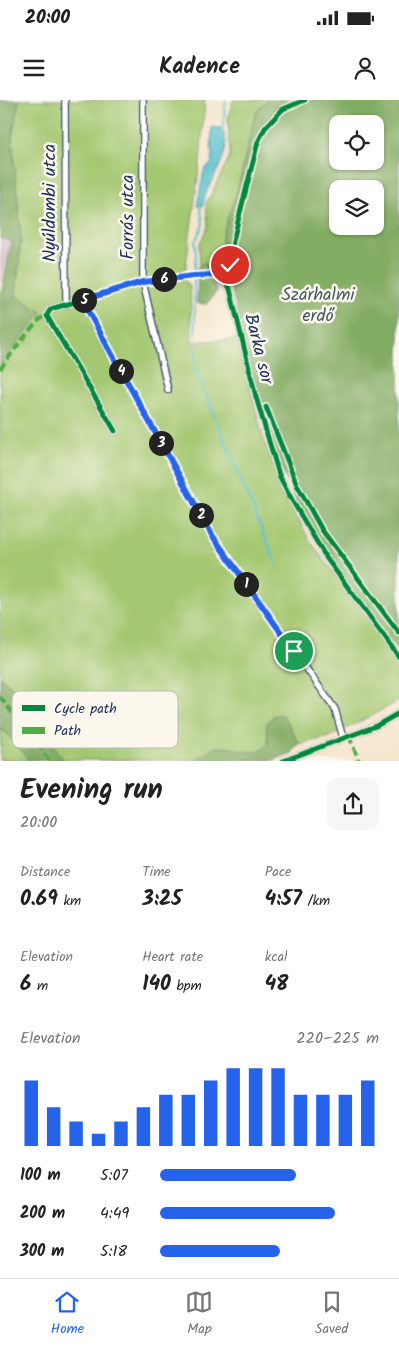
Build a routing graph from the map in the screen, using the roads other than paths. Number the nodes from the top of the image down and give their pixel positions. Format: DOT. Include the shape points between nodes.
graph roads {
  1 [pos="65,100"];
  2 [pos="142,100"];
  3 [pos="143,282"];
  4 [pos="82,300"];
  5 [pos="66,305"];
  6 [pos="168,390"];
  7 [pos="115,430"];
  8 [pos="399,657"];
  9 [pos="399,713"];
  10 [pos="343,738"];
  11 [pos="283,760"];
  1 -- 5 [label="street, Nyúldombi utca"];
  2 -- 3 [label="street, Forrás utca"];
  3 -- 4 [label="street"];
  3 -- 6 [label="street, Forrás utca"];
  3 -- 8 [label="street, Barka sor" via="212,275 225,279 280,475 327,559"];
  4 -- 5 [label="street"];
  4 -- 10 [label="street" via="212,535 335,709"];
  5 -- 7 [label="street" via="47,314"];
  9 -- 10 [label="street"];
  10 -- 11 [label="street"];
}
